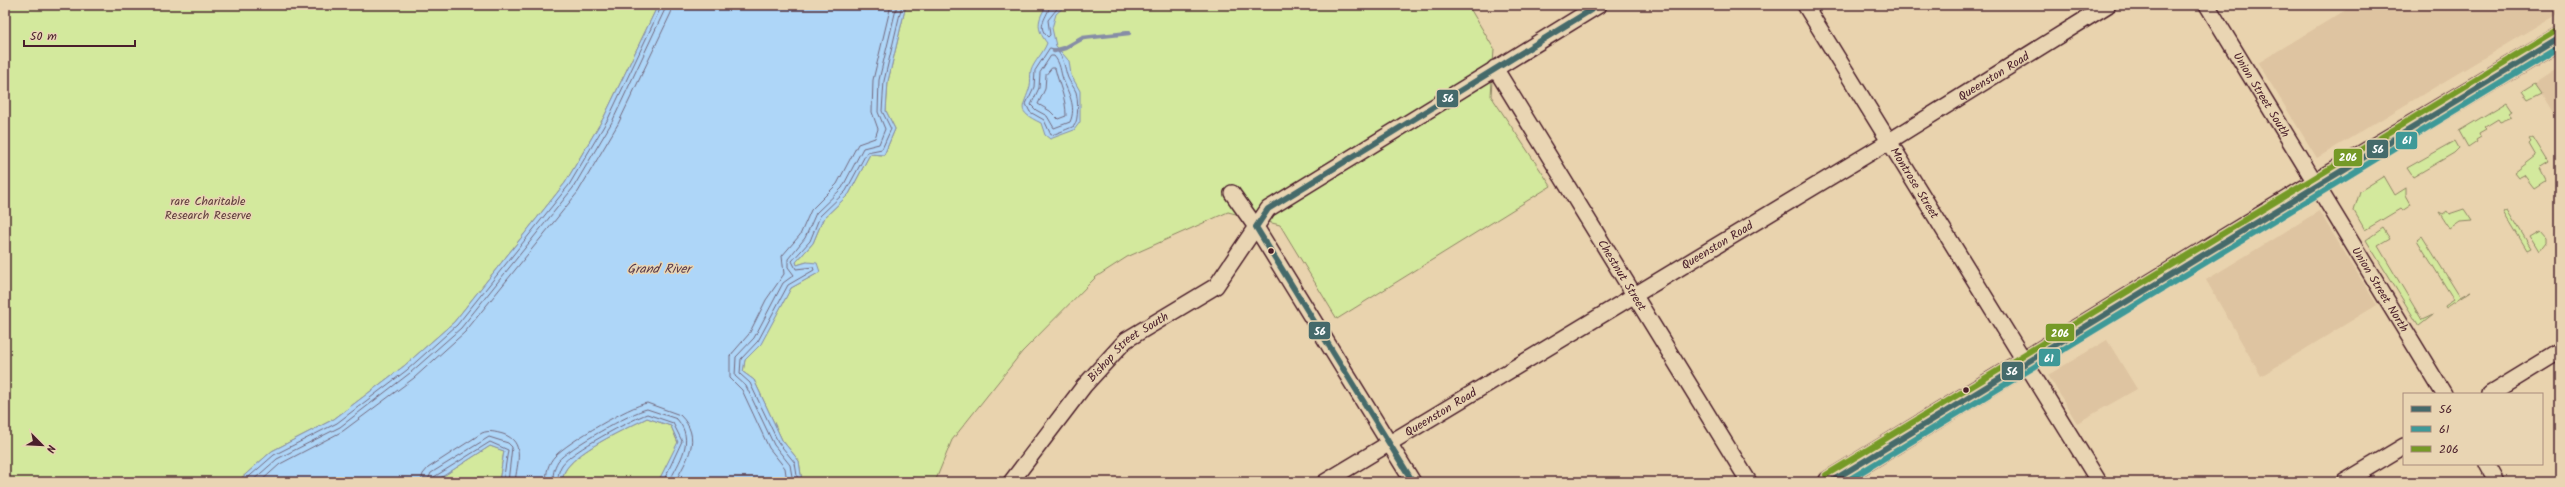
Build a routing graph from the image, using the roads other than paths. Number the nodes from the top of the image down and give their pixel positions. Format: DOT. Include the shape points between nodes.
graph roads {
  1 [pos="1600,5"];
  2 [pos="1805,5"];
  3 [pos="2108,5"];
  4 [pos="2207,5"];
  5 [pos="2560,38"];
  6 [pos="1495,68"];
  7 [pos="1889,141"];
  8 [pos="2317,184"];
  9 [pos="1232,193"];
  10 [pos="1256,227"];
  11 [pos="1636,294"];
  12 [pos="2560,351"];
  13 [pos="2026,361"];
  14 [pos="2443,393"];
  15 [pos="2492,393"];
  16 [pos="1390,443"];
  17 [pos="2403,447"];
  18 [pos="2488,465"];
  19 [pos="1011,482"];
  20 [pos="1325,482"];
  21 [pos="1413,482"];
  22 [pos="1749,482"];
  23 [pos="1830,482"];
  24 [pos="2099,482"];
  25 [pos="2344,482"];
  26 [pos="2497,482"];
  1 -- 6 [label="street, Bishop Street South"];
  2 -- 7 [label="street, Montrose Street"];
  3 -- 7 [label="street, Queenston Road"];
  4 -- 8 [label="street, Union Street South"];
  5 -- 8 [label="main road"];
  6 -- 10 [label="street, Bishop Street South" via="1268,209"];
  6 -- 11 [label="street, Chestnut Street"];
  7 -- 11 [label="street, Queenston Road"];
  7 -- 13 [label="street, Montrose Street"];
  8 -- 13 [label="main road"];
  8 -- 14 [label="street, Union Street North"];
  9 -- 10 [label="street"];
  10 -- 16 [label="street"];
  10 -- 19 [label="street, Bishop Street South" via="1216,286 1126,340 1084,386"];
  11 -- 16 [label="street, Queenston Road"];
  11 -- 22 [label="street, Chestnut Street"];
  12 -- 15 [label="street"];
  13 -- 23 [label="main road"];
  13 -- 24 [label="street, Montrose Street"];
  16 -- 20 [label="street, Queenston Road"];
  16 -- 21 [label="street"];
  17 -- 25 [label="street"];
  18 -- 26 [label="street"];
}
